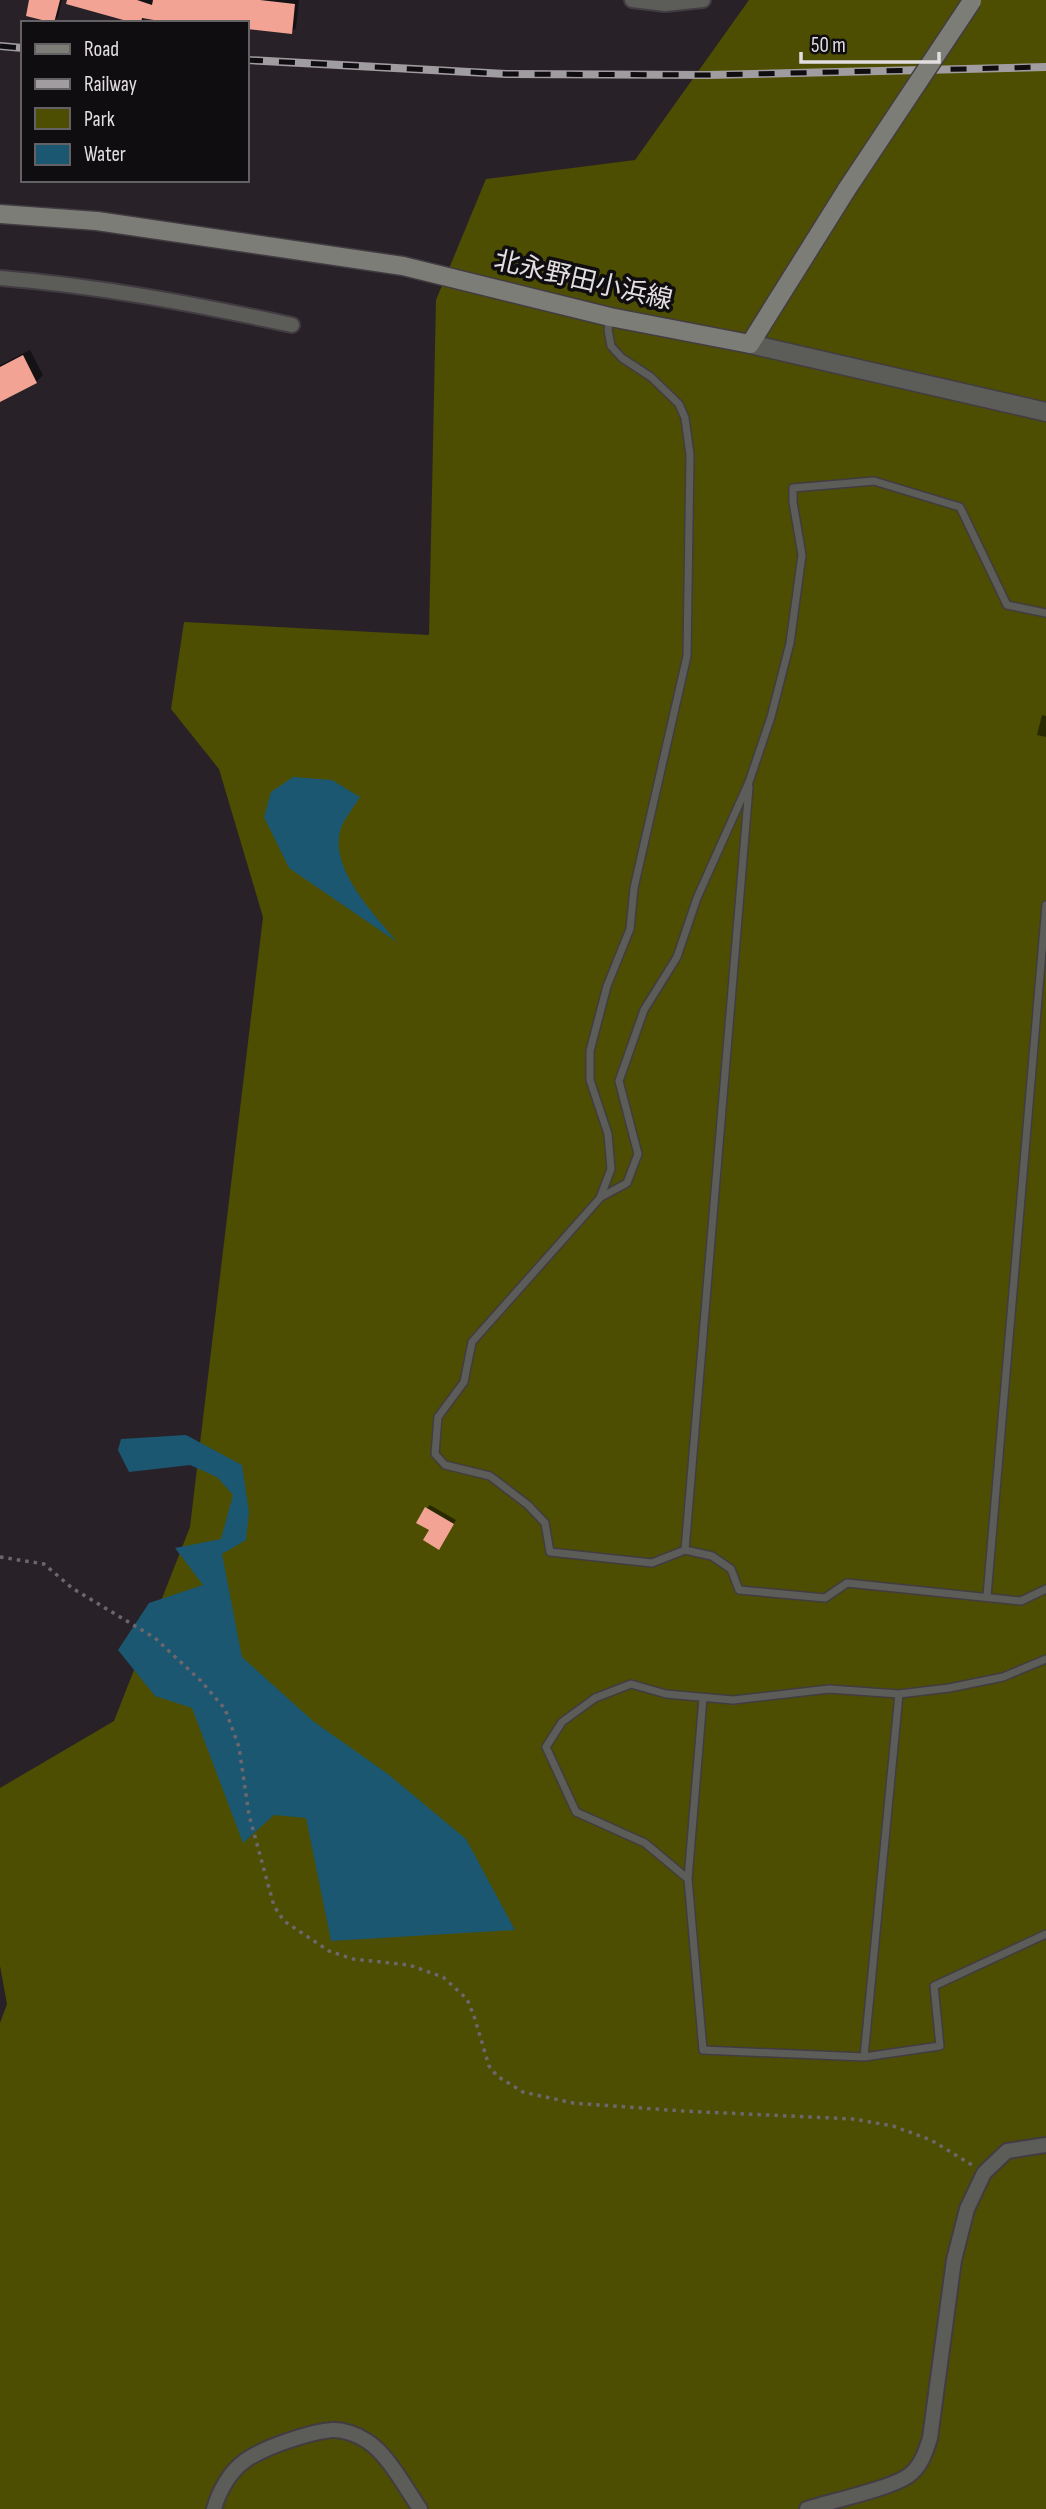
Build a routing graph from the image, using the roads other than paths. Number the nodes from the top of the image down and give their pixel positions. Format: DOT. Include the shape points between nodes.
graph roads {
  1 [pos="632,0"];
  2 [pos="703,0"];
  3 [pos="972,0"];
  4 [pos="0,214"];
  5 [pos="0,278"];
  6 [pos="611,317"];
  7 [pos="292,325"];
  8 [pos="750,344"];
  9 [pos="1046,412"];
  10 [pos="1046,613"];
  11 [pos="750,782"];
  12 [pos="1046,905"];
  13 [pos="600,1198"];
  14 [pos="685,1550"];
  15 [pos="1046,1589"];
  16 [pos="987,1596"];
  17 [pos="1046,1659"];
  18 [pos="899,1693"];
  19 [pos="703,1698"];
  20 [pos="688,1880"];
  21 [pos="1046,1934"];
  22 [pos="864,2057"];
  23 [pos="1046,2146"];
  24 [pos="214,2509"];
  25 [pos="420,2509"];
  26 [pos="807,2509"];
  1 -- 2 [label="street" via="665,4"];
  3 -- 8 [label="main road, bridge"];
  4 -- 6 [label="main road, 北永野田小浜線" via="97,221 402,266"];
  5 -- 7 [label="street" via="74,284"];
  6 -- 8 [label="main road, 北永野田小浜線"];
  6 -- 13 [label="lane" via="611,346 679,404 690,455 687,656 634,888 629,929 607,986 590,1051 590,1080 608,1134 611,1169"];
  8 -- 9 [label="street"];
  10 -- 11 [label="lane" via="1007,605 960,507 874,481 793,488 802,555 790,643"];
  11 -- 13 [label="lane" via="697,898 677,957 644,1010 619,1081 638,1154 627,1183"];
  11 -- 14 [label="lane"];
  12 -- 16 [label="lane"];
  13 -- 14 [label="lane" via="472,1342 464,1382 438,1417 435,1454 445,1465 490,1476 528,1505 545,1523 550,1552 652,1563"];
  14 -- 16 [label="lane" via="712,1556 730,1569 739,1590 825,1598 847,1583"];
  15 -- 16 [label="lane" via="1021,1601"];
  17 -- 18 [label="lane" via="1003,1677"];
  18 -- 19 [label="lane" via="829,1689 733,1700"];
  18 -- 22 [label="lane"];
  19 -- 20 [label="lane"];
  19 -- 20 [label="lane" via="666,1695 631,1684 595,1698 562,1722 546,1747 576,1812 645,1843"];
  20 -- 22 [label="lane" via="703,2050"];
  21 -- 22 [label="lane" via="934,1986 940,2046"];
  23 -- 26 [label="street" via="1007,2151 985,2173 967,2209 954,2260 925,2456 909,2476"];
  24 -- 25 [label="street" via="229,2477 244,2461 273,2446 332,2430 369,2442"];
}
